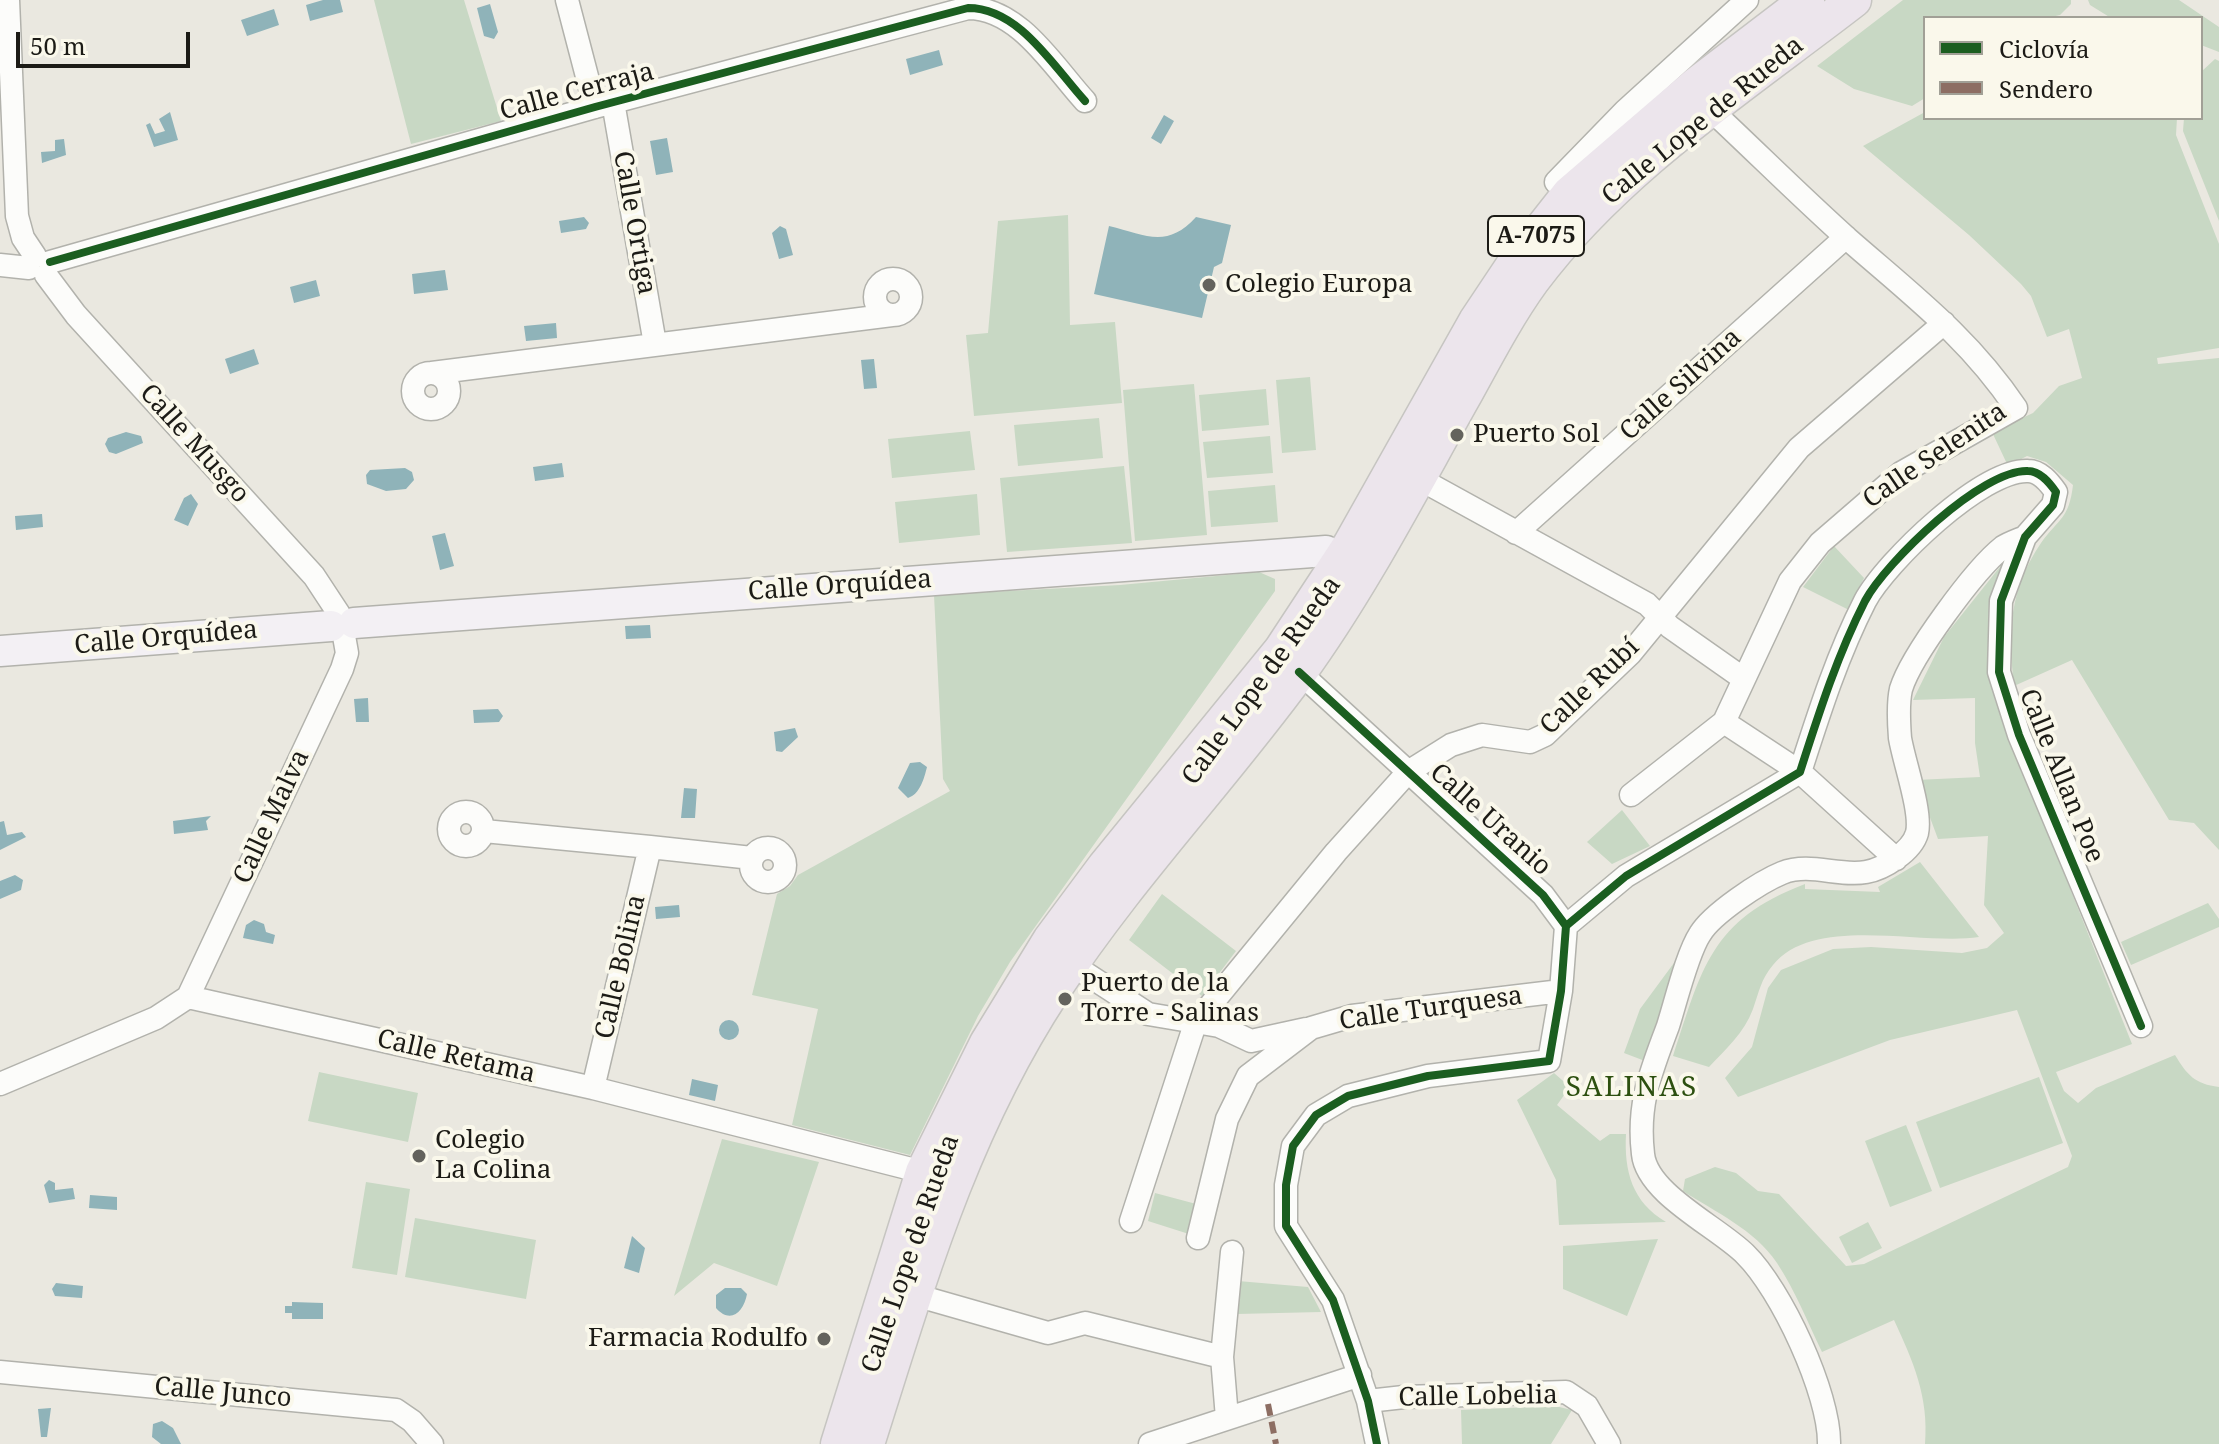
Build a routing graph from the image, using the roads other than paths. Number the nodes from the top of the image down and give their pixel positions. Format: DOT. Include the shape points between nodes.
graph roads {
  1 [pos="8,0"];
  2 [pos="567,0"];
  3 [pos="1747,0"];
  4 [pos="1807,0"];
  5 [pos="1854,0"];
  6 [pos="1085,101"];
  7 [pos="604,105"];
  8 [pos="1711,110"];
  9 [pos="1556,182"];
  10 [pos="1846,237"];
  11 [pos="0,265"];
  12 [pos="40,265"];
  13 [pos="892,315"];
  14 [pos="1944,323"];
  15 [pos="655,344"];
  16 [pos="432,373"];
  17 [pos="1418,478"];
  18 [pos="1393,525"];
  19 [pos="1516,533"];
  20 [pos="2025,537"];
  21 [pos="1338,548"];
  22 [pos="1658,616"];
  23 [pos="342,625"];
  24 [pos="0,651"];
  25 [pos="1299,672"];
  26 [pos="1744,679"];
  27 [pos="1724,722"];
  28 [pos="1408,772"];
  29 [pos="1800,772"];
  30 [pos="1631,795"];
  31 [pos="484,831"];
  32 [pos="650,847"];
  33 [pos="752,858"];
  34 [pos="1896,859"];
  35 [pos="1566,926"];
  36 [pos="1071,964"];
  37 [pos="1561,991"];
  38 [pos="188,997"];
  39 [pos="1195,1024"];
  40 [pos="2141,1026"];
  41 [pos="1311,1028"];
  42 [pos="0,1084"];
  43 [pos="593,1088"];
  44 [pos="923,1172"];
  45 [pos="1131,1221"];
  46 [pos="1198,1238"];
  47 [pos="1232,1252"];
  48 [pos="915,1295"];
  49 [pos="1222,1357"];
  50 [pos="0,1372"];
  51 [pos="1360,1375"];
  52 [pos="1368,1401"];
  53 [pos="1227,1418"];
  54 [pos="1178,1440"];
  55 [pos="432,1444"];
  56 [pos="838,1444"];
  57 [pos="867,1444"];
  58 [pos="1150,1444"];
  59 [pos="1377,1444"];
  60 [pos="1609,1444"];
  61 [pos="1829,1444"];
  1 -- 12 [label="street, Calle Musgo" via="17,216"];
  2 -- 7 [label="street, Calle Ortiga"];
  3 -- 9 [label="street, Calle Lope de Rueda"];
  4 -- 21 [label="main road, Calle Lope de Rueda / A-7075" via="1697,84 1569,194 1476,321"];
  5 -- 8 [label="main road, Calle Lope de Rueda / A-7075"];
  6 -- 7 [label="street, Calle Cerraja" via="1013,22 977,8"];
  7 -- 12 [label="street, Calle Cerraja"];
  7 -- 15 [label="street, Calle Ortiga"];
  8 -- 10 [label="street, Calle Selenita"];
  8 -- 17 [label="main road, Calle Lope de Rueda / A-7075" via="1590,214 1532,281"];
  9 -- 21 [label="main road, Calle Lope de Rueda" via="1461,306"];
  10 -- 14 [label="street, Calle Selenita"];
  10 -- 19 [label="street, Calle Silvina"];
  11 -- 12 [label="street, Calle Cerraja"];
  12 -- 23 [label="street, Calle Musgo" via="76,315 314,576"];
  13 -- 15 [label="street"];
  14 -- 22 [label="street, Calle Rubí" via="1799,448"];
  14 -- 26 [label="street, Calle Selenita" via="1986,364 2016,408 1901,473 1820,543 1790,581"];
  15 -- 16 [label="street"];
  17 -- 18 [label="main road, Calle Lope de Rueda / A-7075"];
  17 -- 19 [label="street"];
  18 -- 21 [label="main road"];
  18 -- 25 [label="main road, Calle Lope de Rueda / A-7075"];
  19 -- 22 [label="street" via="1647,604"];
  20 -- 29 [label="street, Calle Allan Poe" via="2053,505 2056,492 2031,470 2009,472 1987,483 1907,550 1867,597 1832,670"];
  20 -- 34 [label="street" via="2003,547 1973,580 1928,639 1901,690 1900,735 1917,834"];
  20 -- 40 [label="street, Calle Allan Poe" via="2001,601 1999,672 2019,735"];
  21 -- 23 [label="street, Calle Orquídea"];
  21 -- 44 [label="main road, Calle Lope de Rueda / A-7075" via="1281,650 1050,940 987,1043"];
  22 -- 26 [label="street"];
  22 -- 28 [label="street, Calle Rubí" via="1630,654 1545,735 1530,742 1482,735 1451,745"];
  23 -- 24 [label="street, Calle Orquídea"];
  23 -- 38 [label="street, Calle Malva" via="347,653 342,669"];
  25 -- 28 [label="street, Calle Uranio"];
  25 -- 36 [label="main road, Calle Lope de Rueda / A-7075"];
  26 -- 27 [label="street, Calle Selenita"];
  27 -- 29 [label="street"];
  27 -- 30 [label="street, Calle Selenita"];
  28 -- 35 [label="street, Calle Uranio" via="1543,895"];
  28 -- 39 [label="street, Calle Rubí"];
  29 -- 34 [label="street"];
  29 -- 35 [label="street" via="1626,876"];
  31 -- 32 [label="street"];
  32 -- 33 [label="street"];
  32 -- 43 [label="street, Calle Bolina"];
  34 -- 61 [label="street" via="1866,872 1783,872 1740,898 1700,934 1641,1100 1643,1158 1649,1172 1771,1283 1819,1391"];
  35 -- 37 [label="street"];
  36 -- 39 [label="street" via="1148,1014"];
  36 -- 48 [label="main road, Calle Lope de Rueda / A-7075" via="1029,1029 973,1135 943,1205"];
  37 -- 41 [label="street, Calle Turquesa" via="1352,1016"];
  37 -- 51 [label="street" via="1549,1061 1428,1076 1348,1096 1316,1115 1293,1146 1286,1226 1333,1300"];
  38 -- 42 [label="street" via="156,1018"];
  38 -- 43 [label="street, Calle Retama"];
  39 -- 41 [label="street" via="1219,1026 1251,1041"];
  39 -- 45 [label="street, Calle Rubí"];
  41 -- 46 [label="street, Calle Turquesa" via="1248,1076 1227,1119"];
  43 -- 44 [label="street, Calle Retama"];
  44 -- 56 [label="main road, Calle Lope de Rueda / A-7075"];
  47 -- 49 [label="street"];
  48 -- 49 [label="street" via="1048,1333 1085,1323"];
  48 -- 57 [label="main road, Calle Lope de Rueda / A-7075"];
  49 -- 53 [label="street"];
  50 -- 55 [label="street, Calle Junco" via="396,1410"];
  51 -- 52 [label="street"];
  51 -- 53 [label="street"];
  52 -- 59 [label="street"];
  52 -- 60 [label="street, Calle Lobelia" via="1566,1392 1587,1406"];
  53 -- 54 [label="street"];
  54 -- 58 [label="street"];
}
